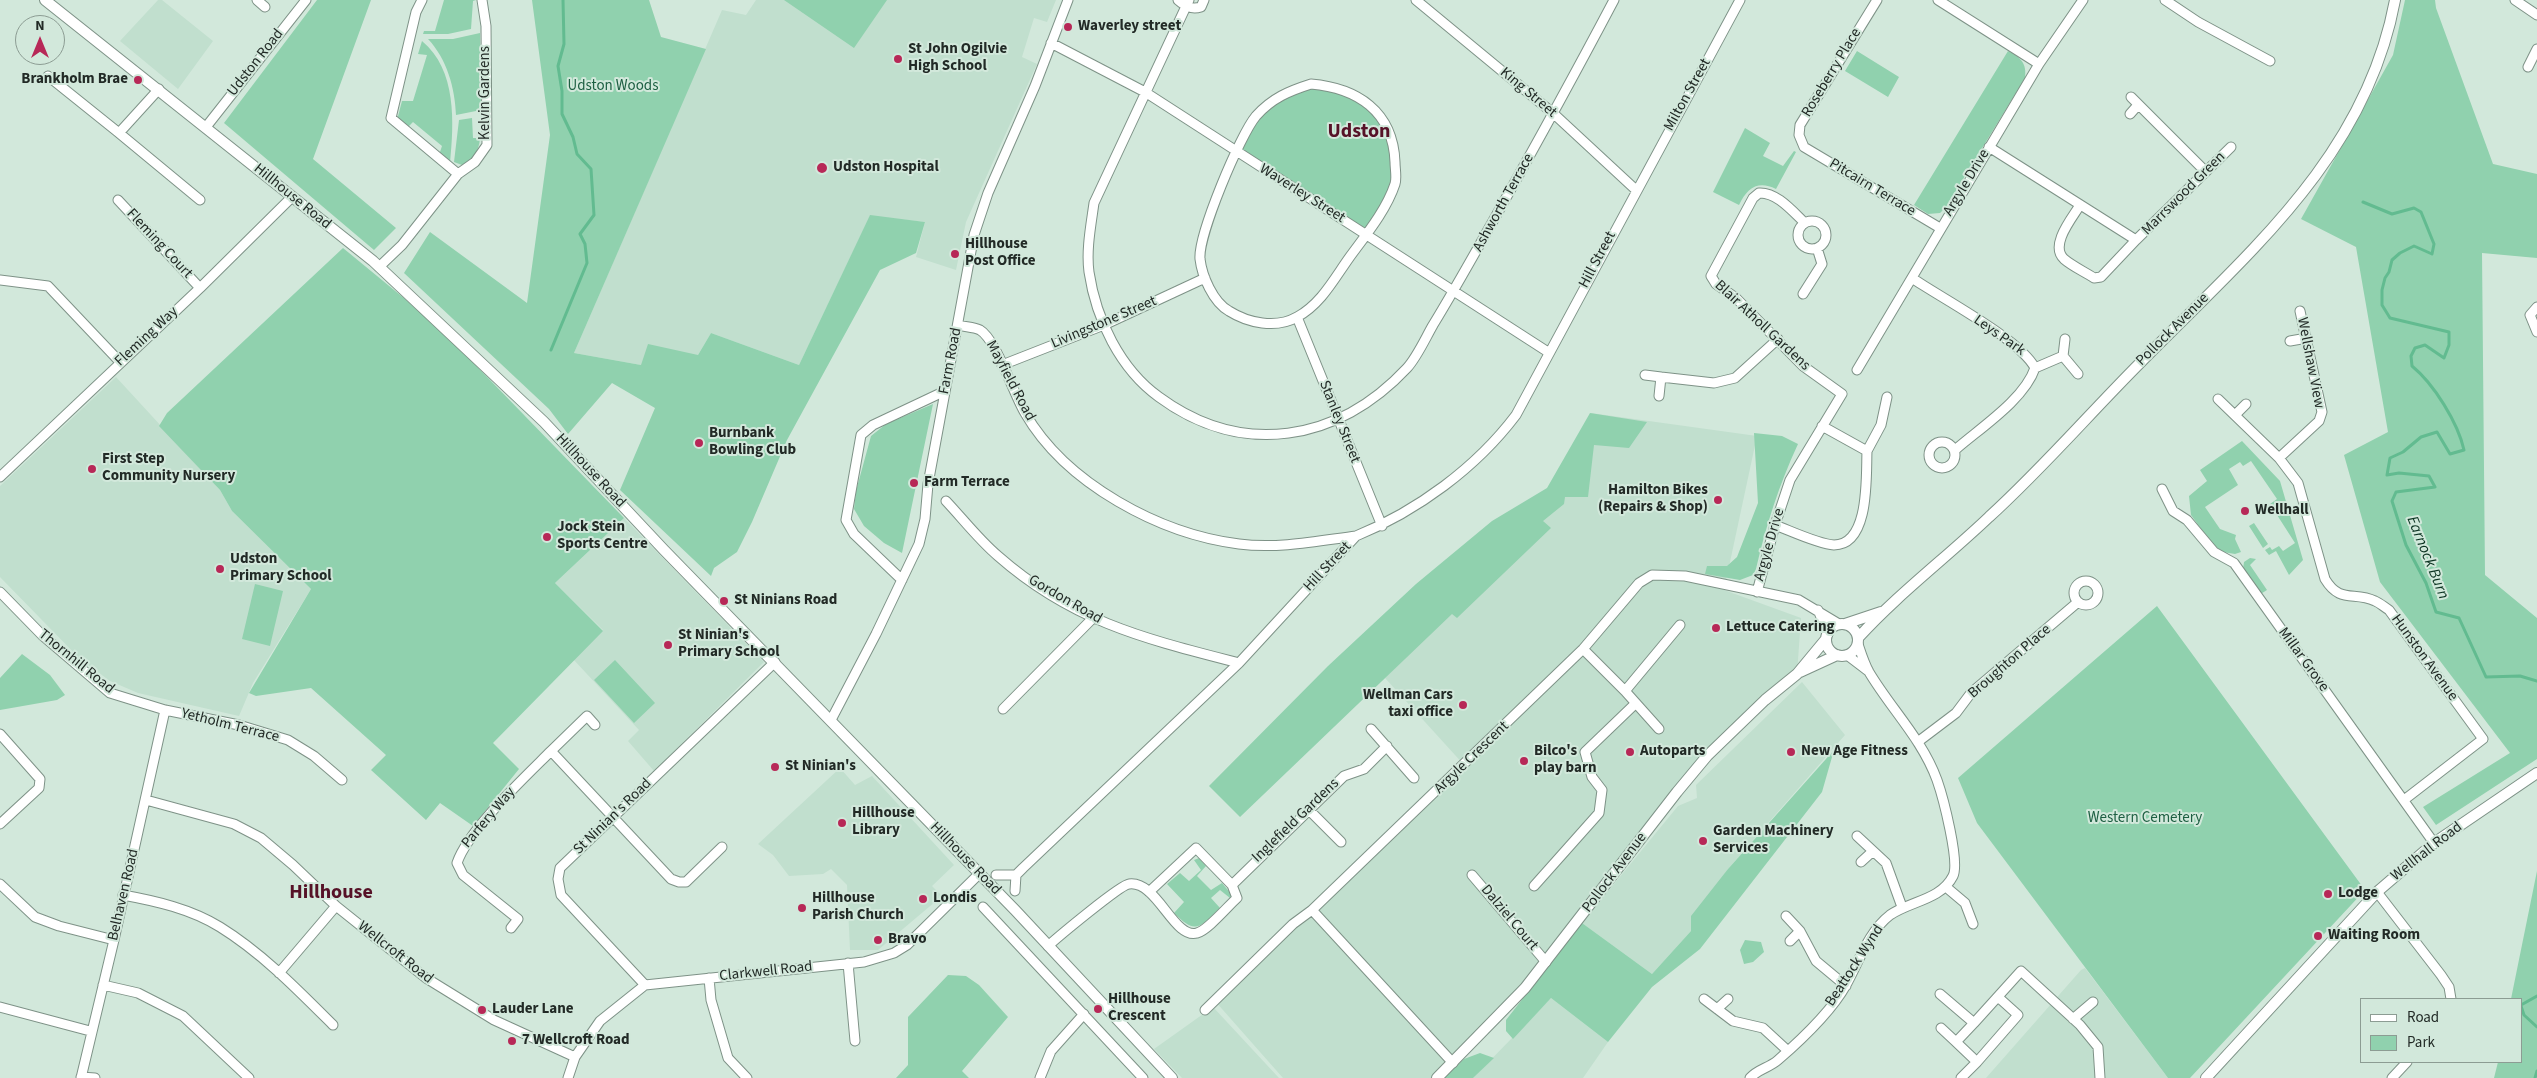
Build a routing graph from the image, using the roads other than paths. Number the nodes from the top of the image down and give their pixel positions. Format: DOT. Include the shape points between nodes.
graph roads {
  1 [pos="44,0"];
  2 [pos="257,0"];
  3 [pos="306,0"];
  4 [pos="422,0"];
  5 [pos="482,0"];
  6 [pos="1068,0"];
  7 [pos="1178,0"];
  8 [pos="1204,0"];
  9 [pos="1416,0"];
  10 [pos="1614,0"];
  11 [pos="1740,0"];
  12 [pos="1877,0"];
  13 [pos="1938,0"];
  14 [pos="2083,0"];
  15 [pos="2165,0"];
  16 [pos="2395,0"];
  17 [pos="2515,0"];
  18 [pos="1188,3"];
  19 [pos="265,6"];
  20 [pos="2537,15"];
  21 [pos="1051,43"];
  22 [pos="2537,49"];
  23 [pos="2270,61"];
  24 [pos="2039,64"];
  25 [pos="2528,67"];
  26 [pos="48,76"];
  27 [pos="159,89"];
  28 [pos="1145,92"];
  29 [pos="2131,98"];
  30 [pos="2138,105"];
  31 [pos="1554,114"];
  32 [pos="2130,114"];
  33 [pos="206,127"];
  34 [pos="119,133"];
  35 [pos="1804,147"];
  36 [pos="1989,147"];
  37 [pos="2231,147"];
  38 [pos="1236,153"];
  39 [pos="2205,171"];
  40 [pos="458,174"];
  41 [pos="1636,190"];
  42 [pos="292,197"];
  43 [pos="118,200"];
  44 [pos="200,200"];
  45 [pos="2080,205"];
  46 [pos="1805,223"];
  47 [pos="1940,228"];
  48 [pos="1366,234"];
  49 [pos="2136,240"];
  50 [pos="1817,248"];
  51 [pos="379,267"];
  52 [pos="1205,278"];
  53 [pos="1912,278"];
  54 [pos="0,280"];
  55 [pos="200,288"];
  56 [pos="1454,292"];
  57 [pos="1803,294"];
  58 [pos="2537,306"];
  59 [pos="2300,311"];
  60 [pos="1297,317"];
  61 [pos="958,325"];
  62 [pos="1104,325"];
  63 [pos="2537,332"];
  64 [pos="2306,338"];
  65 [pos="1778,339"];
  66 [pos="2065,339"];
  67 [pos="2290,341"];
  68 [pos="1548,352"];
  69 [pos="2063,356"];
  70 [pos="120,362"];
  71 [pos="1002,366"];
  72 [pos="2035,368"];
  73 [pos="1857,370"];
  74 [pos="2078,374"];
  75 [pos="1644,375"];
  76 [pos="1661,377"];
  77 [pos="945,392"];
  78 [pos="1842,394"];
  79 [pos="1659,396"];
  80 [pos="1887,397"];
  81 [pos="2218,399"];
  82 [pos="2246,404"];
  83 [pos="2235,415"];
  84 [pos="1339,420"];
  85 [pos="1822,426"];
  86 [pos="1955,450"];
  87 [pos="1867,451"];
  88 [pos="2279,458"];
  89 [pos="0,476"];
  90 [pos="2162,489"];
  91 [pos="946,500"];
  92 [pos="1775,525"];
  93 [pos="1382,526"];
  94 [pos="1356,536"];
  95 [pos="902,580"];
  96 [pos="0,592"];
  97 [pos="1758,592"];
  98 [pos="2078,602"];
  99 [pos="1818,610"];
  100 [pos="1882,611"];
  101 [pos="1092,619"];
  102 [pos="1680,624"];
  103 [pos="1842,624"];
  104 [pos="1827,636"];
  105 [pos="1858,641"];
  106 [pos="1583,649"];
  107 [pos="1842,655"];
  108 [pos="775,662"];
  109 [pos="1239,663"];
  110 [pos="1869,671"];
  111 [pos="1797,674"];
  112 [pos="1625,690"];
  113 [pos="1636,704"];
  114 [pos="1003,709"];
  115 [pos="165,710"];
  116 [pos="831,720"];
  117 [pos="595,725"];
  118 [pos="1371,729"];
  119 [pos="1660,730"];
  120 [pos="0,734"];
  121 [pos="1919,741"];
  122 [pos="1387,746"];
  123 [pos="551,751"];
  124 [pos="2537,773"];
  125 [pos="1414,778"];
  126 [pos="342,780"];
  127 [pos="146,800"];
  128 [pos="2404,800"];
  129 [pos="1309,810"];
  130 [pos="612,818"];
  131 [pos="0,824"];
  132 [pos="1857,836"];
  133 [pos="1341,842"];
  134 [pos="2434,843"];
  135 [pos="722,847"];
  136 [pos="1873,850"];
  137 [pos="1861,862"];
  138 [pos="979,874"];
  139 [pos="996,875"];
  140 [pos="1472,875"];
  141 [pos="1016,876"];
  142 [pos="0,884"];
  143 [pos="1232,885"];
  144 [pos="1534,886"];
  145 [pos="1946,887"];
  146 [pos="1015,892"];
  147 [pos="1150,892"];
  148 [pos="2377,892"];
  149 [pos="123,895"];
  150 [pos="336,906"];
  151 [pos="983,906"];
  152 [pos="1902,907"];
  153 [pos="1312,910"];
  154 [pos="1786,916"];
  155 [pos="1973,924"];
  156 [pos="511,928"];
  157 [pos="1800,931"];
  158 [pos="114,940"];
  159 [pos="1790,941"];
  160 [pos="1048,946"];
  161 [pos="1546,962"];
  162 [pos="848,963"];
  163 [pos="279,973"];
  164 [pos="709,978"];
  165 [pos="103,985"];
  166 [pos="644,985"];
  167 [pos="1846,986"];
  168 [pos="1940,994"];
  169 [pos="1998,997"];
  170 [pos="1704,998"];
  171 [pos="2451,998"];
  172 [pos="1728,999"];
  173 [pos="2093,1002"];
  174 [pos="0,1007"];
  175 [pos="1717,1009"];
  176 [pos="1205,1010"];
  177 [pos="1084,1014"];
  178 [pos="2073,1019"];
  179 [pos="1974,1023"];
  180 [pos="333,1025"];
  181 [pos="1941,1028"];
  182 [pos="90,1031"];
  183 [pos="855,1041"];
  184 [pos="1956,1042"];
  185 [pos="1788,1051"];
  186 [pos="575,1057"];
  187 [pos="1977,1062"];
  188 [pos="1453,1063"];
  189 [pos="2406,1063"];
  190 [pos="81,1077"];
  191 [pos="95,1078"];
  192 [pos="249,1078"];
  193 [pos="568,1078"];
  194 [pos="746,1078"];
  195 [pos="1040,1078"];
  196 [pos="1143,1078"];
  197 [pos="1172,1078"];
  198 [pos="1437,1078"];
  199 [pos="1750,1078"];
  200 [pos="1962,1078"];
  201 [pos="2100,1078"];
  202 [pos="2206,1078"];
  203 [pos="2392,1078"];
  1 -- 27 [label="street, Hillhouse Road"];
  2 -- 19 [label="street"];
  3 -- 33 [label="street, Udston Road"];
  4 -- 40 [label="street" via="416,12 391,118"];
  5 -- 40 [label="street, Kelvin Gardens" via="486,26 487,145 476,162"];
  6 -- 21 [label="street, Farm Road"];
  7 -- 18 [label="street"];
  8 -- 18 [label="street" via="1201,7 1194,9"];
  9 -- 31 [label="street, King Street"];
  10 -- 31 [label="street, Ashworth Terrace"];
  11 -- 41 [label="street, Milton Street"];
  12 -- 35 [label="street, Roseberry Place" via="1800,125 1799,136"];
  13 -- 24 [label="street"];
  14 -- 24 [label="street, Argyle Drive"];
  15 -- 23 [label="street"];
  16 -- 100 [label="street, Pollock Avenue" via="2388,35 2351,124 2324,166 2281,218 1991,516"];
  17 -- 20 [label="street"];
  18 -- 28 [label="street, Ashworth Terrace"];
  21 -- 28 [label="street, Waverley Street"];
  21 -- 61 [label="street, Farm Road" via="985,201 974,235"];
  22 -- 25 [label="street"];
  24 -- 36 [label="street, Argyle Drive"];
  26 -- 34 [label="street"];
  27 -- 33 [label="street, Hillhouse Road"];
  27 -- 34 [label="street"];
  28 -- 38 [label="street, Waverley Street"];
  28 -- 62 [label="street, Ashworth Terrace" via="1094,204 1089,271"];
  29 -- 30 [label="street"];
  30 -- 32 [label="street"];
  30 -- 39 [label="street"];
  31 -- 41 [label="street, King Street"];
  31 -- 56 [label="street, Ashworth Terrace"];
  33 -- 42 [label="street, Hillhouse Road"];
  34 -- 44 [label="street"];
  35 -- 47 [label="street, Pitcairn Terrace"];
  36 -- 45 [label="street, Marrswood Green"];
  36 -- 47 [label="street, Argyle Drive"];
  37 -- 39 [label="street, Marrswood Green"];
  38 -- 48 [label="street, Waverley Street"];
  38 -- 48 [label="street" via="1256,116 1282,93 1311,84 1336,86 1368,103 1389,127 1395,154 1395,183"];
  38 -- 52 [label="street" via="1202,235 1200,258"];
  39 -- 49 [label="street, Marrswood Green"];
  40 -- 51 [label="street, Kelvin Gardens" via="402,246"];
  41 -- 68 [label="street, Hill Street"];
  42 -- 51 [label="street, Hillhouse Road"];
  42 -- 55 [label="street, Fleming Way"];
  43 -- 55 [label="street, Fleming Court"];
  45 -- 49 [label="street, Marrswood Green"];
  45 -- 49 [label="street, Marrswood Green" via="2060,240 2059,249 2062,258 2094,278 2102,277"];
  46 -- 50 [label="street" via="1798,233 1799,242 1806,248"];
  46 -- 50 [label="street, Blair Atholl Gardens" via="1815,222 1825,232 1824,241"];
  46 -- 65 [label="street, Blair Atholl Gardens" via="1786,205 1769,194 1759,193 1753,198 1711,276"];
  47 -- 53 [label="street, Argyle Drive"];
  48 -- 56 [label="street, Waverley Street"];
  48 -- 60 [label="street" via="1318,302"];
  50 -- 57 [label="street, Blair Atholl Gardens" via="1822,264"];
  51 -- 108 [label="street, Hillhouse Road" via="544,422"];
  52 -- 60 [label="street" via="1227,310 1250,320 1274,325"];
  52 -- 62 [label="street, Livingstone Street"];
  53 -- 72 [label="street, Leys Park" via="2014,344"];
  53 -- 73 [label="street, Argyle Drive"];
  54 -- 70 [label="street" via="48,286"];
  55 -- 70 [label="street, Fleming Way"];
  56 -- 68 [label="street, Waverley Street"];
  56 -- 84 [label="street, Ashworth Terrace" via="1408,367 1360,409"];
  58 -- 63 [label="street" via="2530,314"];
  59 -- 64 [label="street, Wellshaw View"];
  60 -- 84 [label="street, Stanley Street"];
  61 -- 71 [label="street, Mayfield Road" via="980,330 990,339"];
  61 -- 77 [label="street, Farm Road"];
  62 -- 71 [label="street, Livingstone Street"];
  62 -- 84 [label="street, Ashworth Terrace" via="1115,349 1146,387 1189,417 1255,434 1288,434"];
  64 -- 67 [label="street"];
  64 -- 88 [label="street, Wellshaw View" via="2322,412 2319,421"];
  65 -- 76 [label="street" via="1735,378 1714,383"];
  65 -- 78 [label="street, Blair Atholl Gardens" via="1803,366"];
  66 -- 69 [label="street"];
  68 -- 93 [label="street, Hill Street" via="1516,415 1502,434 1464,470"];
  69 -- 72 [label="street"];
  69 -- 74 [label="street"];
  70 -- 89 [label="street, Fleming Way"];
  71 -- 94 [label="street, Mayfield Road" via="1026,416 1060,457 1106,494 1132,510 1189,534 1240,544 1279,546"];
  72 -- 86 [label="street, Leys Park" via="2032,378 2015,398"];
  75 -- 76 [label="street"];
  76 -- 79 [label="street"];
  77 -- 95 [label="street, Farm Road" via="925,519"];
  77 -- 95 [label="street" via="873,425 861,435 846,520 854,534"];
  78 -- 85 [label="street, Argyle Drive"];
  80 -- 87 [label="street" via="1881,425"];
  81 -- 83 [label="street, Hunston Avenue"];
  82 -- 83 [label="street"];
  83 -- 88 [label="street, Hunston Avenue"];
  84 -- 93 [label="street, Stanley Street"];
  85 -- 87 [label="street"];
  85 -- 92 [label="street, Argyle Drive" via="1790,480"];
  87 -- 92 [label="street" via="1866,498 1855,535 1846,543 1833,545"];
  88 -- 128 [label="street, Hunston Avenue" via="2298,483 2329,586 2337,594 2374,600 2389,610 2483,739"];
  90 -- 128 [label="street, Millar Grove" via="2173,511 2187,520 2214,552 2234,563"];
  91 -- 101 [label="street, Gordon Road" via="997,556 1038,588"];
  92 -- 97 [label="street, Argyle Drive"];
  93 -- 94 [label="street, Hill Street"];
  94 -- 109 [label="street, Hill Street"];
  95 -- 116 [label="street, Farm Road"];
  96 -- 115 [label="street, Thornhill Road" via="42,635 110,693"];
  97 -- 99 [label="street, Argyle Crescent" via="1799,600"];
  97 -- 106 [label="street, Argyle Crescent" via="1686,576 1652,575 1639,583"];
  98 -- 121 [label="street, Broughton Place" via="1971,693 1956,713"];
  99 -- 103 [label="street, Argyle Crescent"];
  99 -- 104 [label="street"];
  100 -- 103 [label="street, Pollock Avenue"];
  100 -- 105 [label="street, Pollock Avenue"];
  101 -- 109 [label="street, Gordon Road" via="1147,640"];
  101 -- 114 [label="street"];
  102 -- 112 [label="street"];
  103 -- 104 [label="street" via="1832,627"];
  103 -- 105 [label="street" via="1856,632"];
  104 -- 107 [label="street" via="1828,646"];
  104 -- 111 [label="street, Pollock Avenue"];
  105 -- 107 [label="street"];
  105 -- 110 [label="street"];
  106 -- 112 [label="street"];
  106 -- 153 [label="street, Argyle Crescent"];
  107 -- 110 [label="street"];
  107 -- 111 [label="street, Pollock Avenue"];
  108 -- 116 [label="street, Hillhouse Road"];
  108 -- 130 [label="street, St Ninian's Road"];
  109 -- 141 [label="street, Hill Street"];
  110 -- 121 [label="street"];
  111 -- 161 [label="street, Pollock Avenue" via="1707,756"];
  112 -- 113 [label="street"];
  113 -- 119 [label="street"];
  113 -- 144 [label="street" via="1585,752 1592,777 1602,790 1599,813"];
  115 -- 126 [label="street, Yetholm Terrace" via="239,725 288,740 314,756"];
  115 -- 127 [label="street, Belhaven Road"];
  116 -- 138 [label="street, Hillhouse Road"];
  117 -- 123 [label="street" via="587,716"];
  118 -- 122 [label="street"];
  120 -- 131 [label="street" via="40,779 40,788"];
  121 -- 145 [label="street" via="1937,780 1949,825 1955,859 1954,874"];
  122 -- 125 [label="street"];
  122 -- 129 [label="street, Inglefield Gardens" via="1364,768 1344,776"];
  123 -- 130 [label="street"];
  123 -- 156 [label="street, Parfery Way" via="486,820 462,850 458,863 463,875 518,919"];
  124 -- 134 [label="street, Wellhall Road"];
  127 -- 149 [label="street, Belhaven Road"];
  127 -- 150 [label="street, Wellcroft Road" via="234,824 261,838"];
  128 -- 134 [label="street, Millar Grove"];
  129 -- 133 [label="street"];
  129 -- 143 [label="street, Inglefield Gardens"];
  130 -- 135 [label="street" via="671,879 679,882 686,882"];
  130 -- 166 [label="street, St Ninian's Road" via="560,868 561,895"];
  132 -- 136 [label="street"];
  134 -- 148 [label="street, Wellhall Road"];
  136 -- 137 [label="street"];
  136 -- 152 [label="street" via="1886,864"];
  138 -- 160 [label="street, Hillhouse Road"];
  138 -- 162 [label="street, Clarkwell Road" via="919,934 894,953"];
  139 -- 141 [label="street"];
  140 -- 161 [label="street, Dalziel Court"];
  141 -- 146 [label="street"];
  142 -- 158 [label="street" via="35,916 64,928"];
  143 -- 147 [label="street" via="1196,848"];
  143 -- 147 [label="street" via="1237,898 1197,934 1183,930"];
  145 -- 152 [label="street, Beattock Wynd" via="1924,900"];
  145 -- 155 [label="street" via="1966,903"];
  147 -- 160 [label="street" via="1139,885 1122,887"];
  148 -- 171 [label="street" via="2441,975 2449,987"];
  148 -- 202 [label="street, Wellhall Road"];
  149 -- 158 [label="street, Belhaven Road"];
  149 -- 163 [label="street" via="161,902 220,926"];
  150 -- 163 [label="street"];
  150 -- 186 [label="street, Wellcroft Road" via="426,978 494,1020"];
  151 -- 177 [label="street, Hillhouse Road"];
  152 -- 167 [label="street, Beattock Wynd" via="1879,927"];
  153 -- 176 [label="street, Argyle Crescent" via="1293,924"];
  153 -- 188 [label="street"];
  154 -- 157 [label="street"];
  157 -- 159 [label="street"];
  157 -- 167 [label="street" via="1816,961"];
  158 -- 165 [label="street, Belhaven Road"];
  160 -- 197 [label="street, Hillhouse Road"];
  161 -- 188 [label="street, Pollock Avenue" via="1500,1016"];
  162 -- 164 [label="street, Clarkwell Road"];
  162 -- 183 [label="street"];
  163 -- 180 [label="street"];
  164 -- 166 [label="street, Clarkwell Road"];
  164 -- 194 [label="street" via="711,1000 728,1058"];
  165 -- 182 [label="street, Belhaven Road"];
  165 -- 192 [label="street" via="138,993 183,1016"];
  166 -- 186 [label="street" via="600,1021"];
  167 -- 185 [label="street, Beattock Wynd"];
  168 -- 179 [label="street"];
  169 -- 178 [label="street" via="2021,971"];
  169 -- 179 [label="street"];
  169 -- 187 [label="street" via="2018,1015"];
  170 -- 175 [label="street"];
  172 -- 175 [label="street"];
  173 -- 178 [label="street"];
  174 -- 182 [label="street"];
  175 -- 185 [label="street" via="1733,1021 1763,1028"];
  177 -- 195 [label="street" via="1051,1051"];
  177 -- 196 [label="street, Hillhouse Road"];
  178 -- 201 [label="street" via="2098,1047"];
  179 -- 184 [label="street"];
  181 -- 184 [label="street"];
  182 -- 190 [label="street, Belhaven Road"];
  184 -- 187 [label="street"];
  185 -- 199 [label="street, Beattock Wynd" via="1776,1062 1756,1070"];
  186 -- 193 [label="street"];
  187 -- 200 [label="street"];
  188 -- 198 [label="street, Pollock Avenue"];
  189 -- 203 [label="street"];
  190 -- 191 [label="street"];
}
